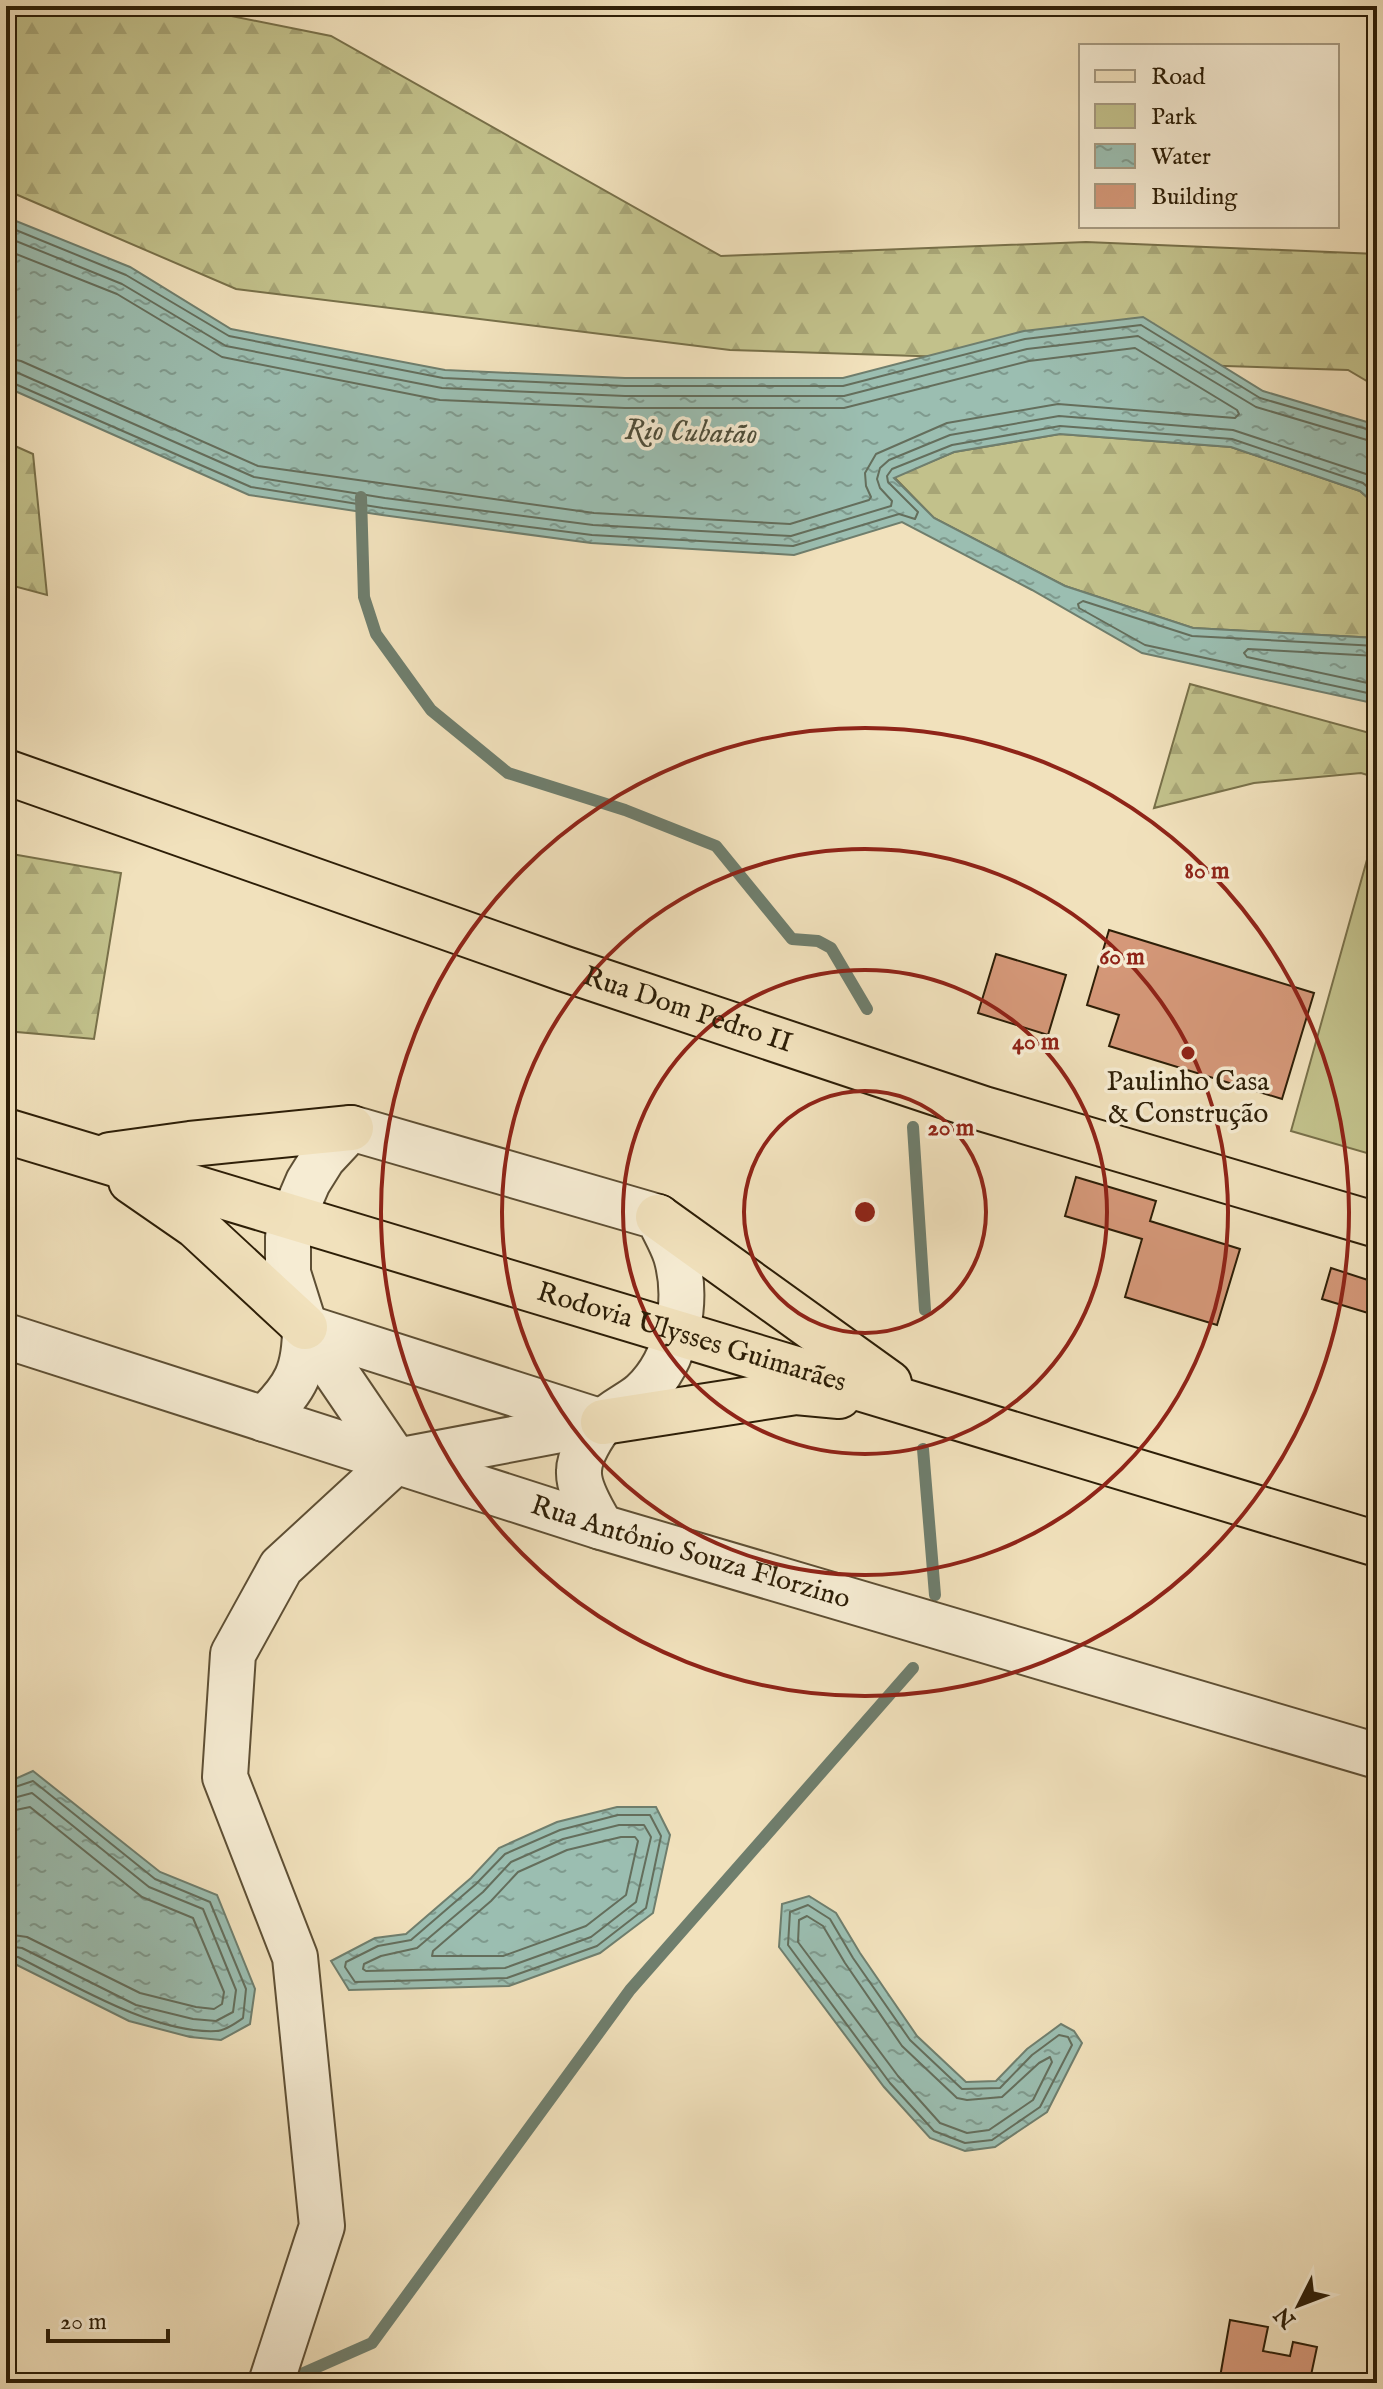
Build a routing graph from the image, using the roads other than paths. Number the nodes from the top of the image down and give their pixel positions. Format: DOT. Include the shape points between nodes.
graph roads {
  1 [pos="6,772"];
  2 [pos="351,1128"];
  3 [pos="6,1131"];
  4 [pos="95,1158"];
  5 [pos="293,1217"];
  6 [pos="658,1217"];
  7 [pos="1377,1225"];
  8 [pos="305,1327"];
  9 [pos="678,1332"];
  10 [pos="6,1336"];
  11 [pos="921,1405"];
  12 [pos="264,1419"];
  13 [pos="603,1422"];
  14 [pos="396,1461"];
  15 [pos="601,1527"];
  16 [pos="1377,1544"];
  17 [pos="1377,1756"];
  18 [pos="271,2383"];
  1 -- 7 [label="main road, Rua Dom Pedro II" via="565,969 984,1109"];
  2 -- 4 [label="main road"];
  2 -- 5 [label="street" via="323,1158"];
  2 -- 6 [label="street"];
  3 -- 4 [label="main road, Rodovia Ulysses Guimarães"];
  4 -- 5 [label="main road, Rodovia Ulysses Guimarães"];
  4 -- 8 [label="main road" via="196,1226"];
  5 -- 8 [label="street" via="288,1273"];
  5 -- 9 [label="main road, Rodovia Ulysses Guimarães"];
  6 -- 9 [label="street" via="676,1255 681,1286"];
  6 -- 11 [label="main road"];
  8 -- 12 [label="street" via="300,1375 287,1398"];
  8 -- 13 [label="street"];
  8 -- 14 [label="street"];
  9 -- 11 [label="main road, Rodovia Ulysses Guimarães"];
  9 -- 13 [label="street" via="668,1359 644,1392"];
  10 -- 12 [label="street, Rua Antônio Souza Florzino"];
  11 -- 13 [label="main road" via="796,1392"];
  11 -- 16 [label="main road, Rodovia Ulysses Guimarães"];
  12 -- 14 [label="street, Rua Antônio Souza Florzino"];
  13 -- 14 [label="street"];
  13 -- 15 [label="street" via="578,1472"];
  14 -- 15 [label="street, Rua Antônio Souza Florzino"];
  14 -- 18 [label="street" via="281,1567 233,1654 225,1777 295,1957 322,2226"];
  15 -- 17 [label="street, Rua Antônio Souza Florzino"];
}
